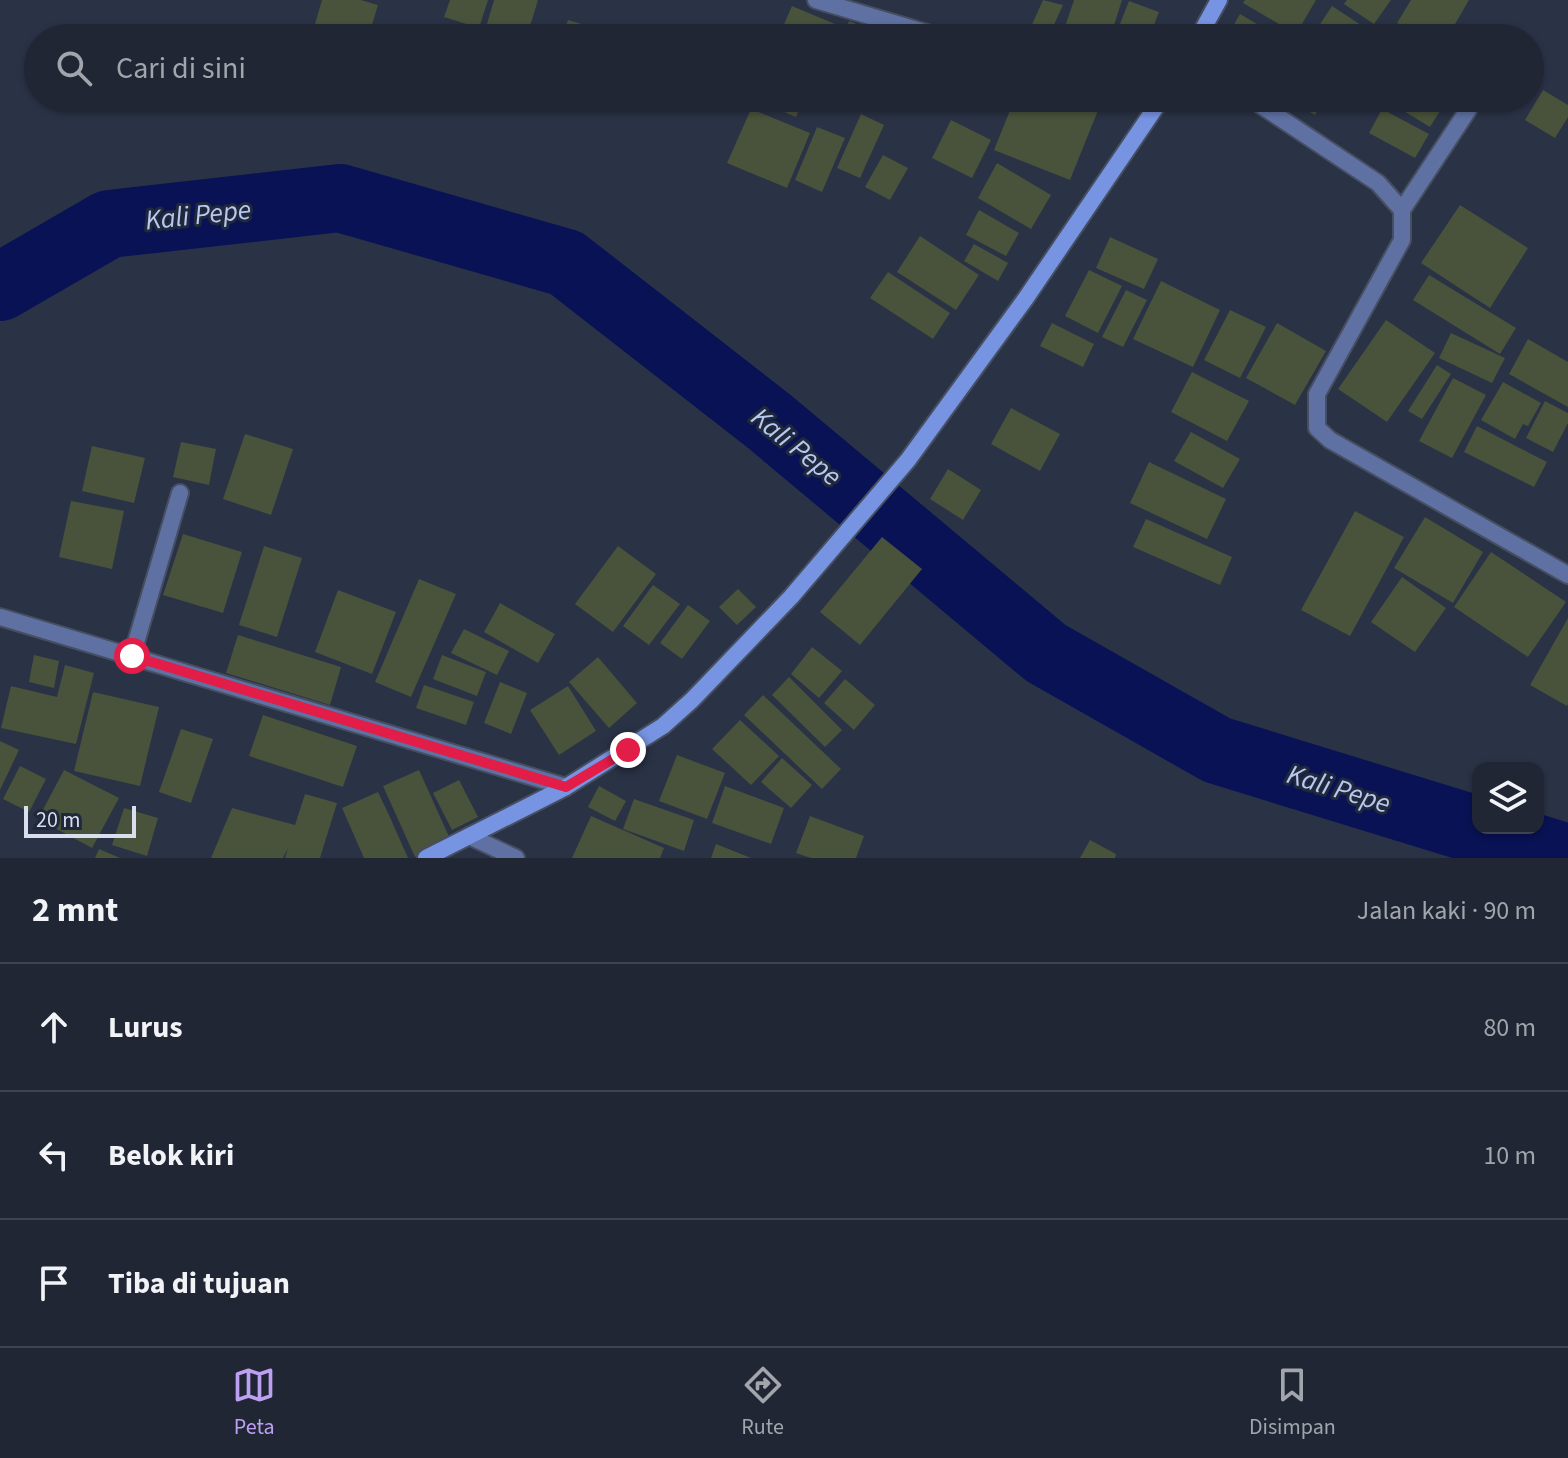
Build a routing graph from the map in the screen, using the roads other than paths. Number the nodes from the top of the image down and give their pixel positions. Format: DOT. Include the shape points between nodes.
graph roads {
  1 [pos="816,0"];
  2 [pos="1219,0"];
  3 [pos="897,24"];
  4 [pos="1206,24"];
  5 [pos="1148,112"];
  6 [pos="1271,112"];
  7 [pos="1467,112"];
  8 [pos="1402,210"];
  9 [pos="180,493"];
  10 [pos="1568,575"];
  11 [pos="0,617"];
  12 [pos="132,656"];
  13 [pos="566,787"];
  14 [pos="469,836"];
  15 [pos="426,858"];
  16 [pos="516,858"];
  1 -- 3 [label="street"];
  2 -- 4 [label="main road"];
  5 -- 13 [label="main road" via="1026,298 908,460 780,609 683,709"];
  6 -- 8 [label="street" via="1378,183"];
  7 -- 8 [label="street"];
  8 -- 10 [label="street" via="1402,240 1317,394 1317,428"];
  9 -- 12 [label="street"];
  11 -- 12 [label="street"];
  12 -- 13 [label="street"];
  13 -- 14 [label="main road"];
  14 -- 15 [label="main road"];
  14 -- 16 [label="street"];
}
